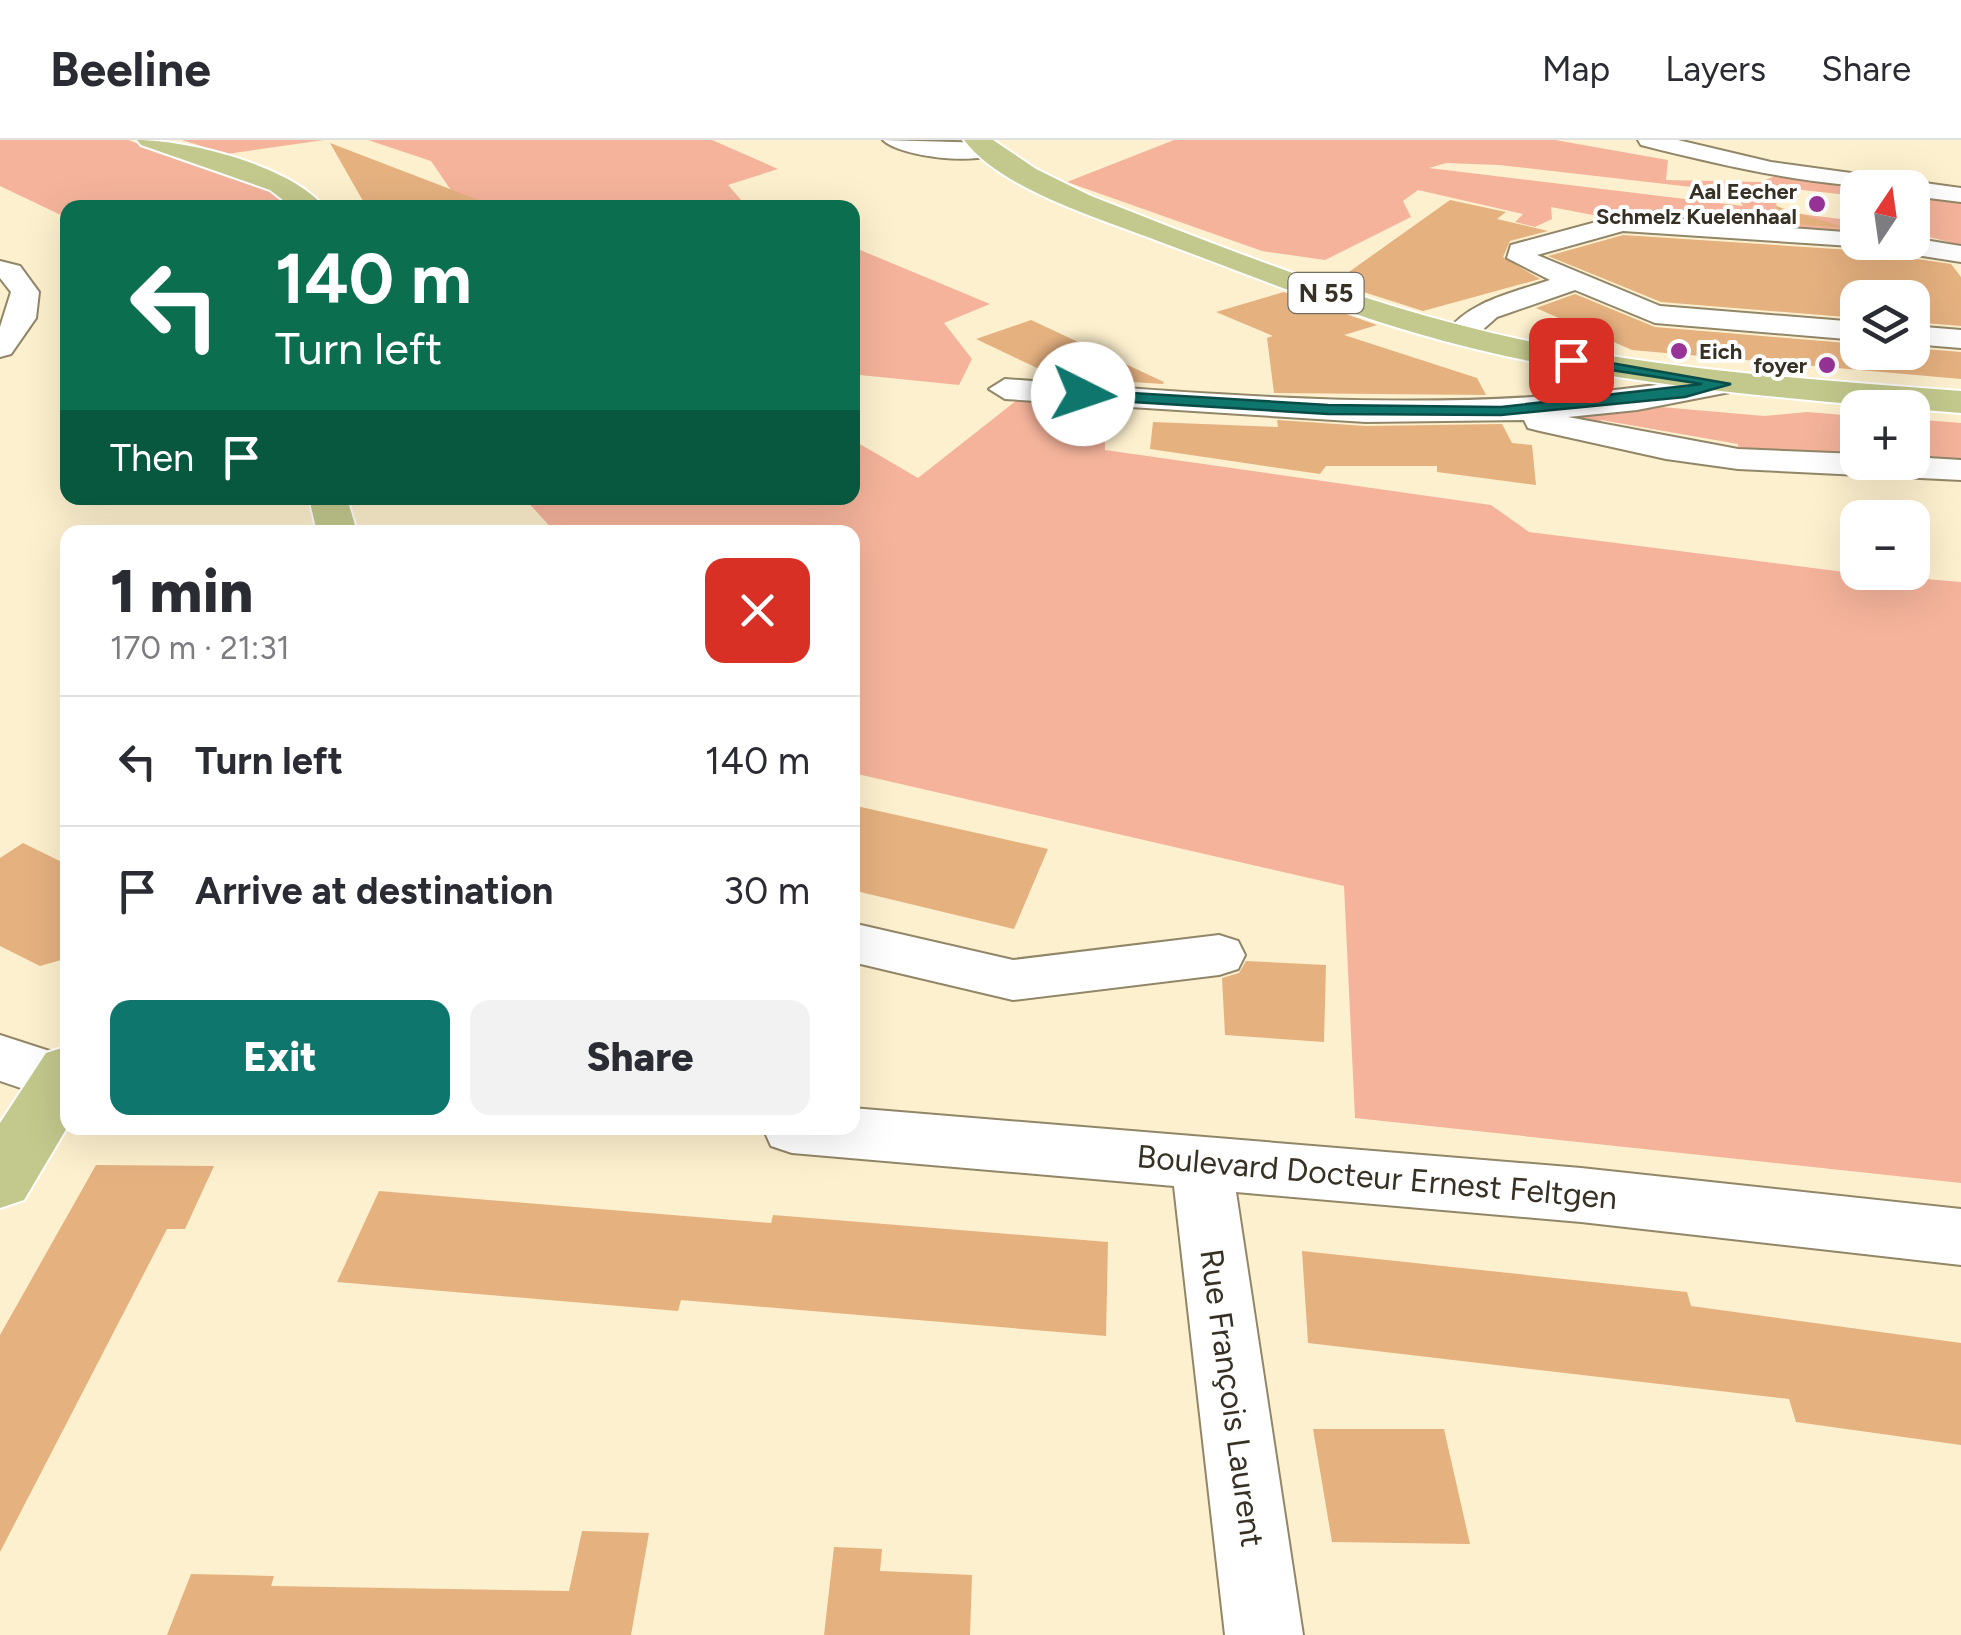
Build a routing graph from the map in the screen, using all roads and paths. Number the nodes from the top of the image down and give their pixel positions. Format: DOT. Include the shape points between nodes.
graph roads {
  1 [pos="150,140"];
  2 [pos="894,140"];
  3 [pos="1649,140"];
  4 [pos="983,145"];
  5 [pos="1840,179"];
  6 [pos="1930,191"];
  7 [pos="1961,195"];
  8 [pos="301,200"];
  9 [pos="1840,239"];
  10 [pos="1930,249"];
  11 [pos="1961,254"];
  12 [pos="0,269"];
  13 [pos="1572,282"];
  14 [pos="1840,329"];
  15 [pos="1459,336"];
  16 [pos="1930,336"];
  17 [pos="1961,339"];
  18 [pos="0,348"];
  19 [pos="1724,384"];
  20 [pos="1005,389"];
  21 [pos="1961,402"];
  22 [pos="1501,411"];
  23 [pos="1961,470"];
  24 [pos="860,944"];
  25 [pos="1218,955"];
  26 [pos="0,1058"];
  27 [pos="60,1076"];
  28 [pos="60,1086"];
  29 [pos="860,1133"];
  30 [pos="1201,1160"];
  31 [pos="0,1179"];
  32 [pos="1961,1238"];
  33 [pos="1264,1635"];
  1 -- 8 [label="main road" via="280,184"];
  2 -- 4 [label="street" via="933,151"];
  3 -- 5 [label="street"];
  4 -- 15 [label="main road, N 55" via="1046,185 1116,214"];
  6 -- 7 [label="street"];
  9 -- 13 [label="street" via="1622,223 1522,251 1520,258"];
  10 -- 11 [label="street"];
  12 -- 18 [label="street" via="25,292 21,318"];
  13 -- 14 [label="street" via="1656,314"];
  13 -- 15 [label="street" via="1486,311"];
  15 -- 19 [label="main road, N 55"];
  16 -- 17 [label="street"];
  19 -- 21 [label="main road, N 55"];
  19 -- 22 [label="street"];
  20 -- 22 [label="street" via="1328,410"];
  22 -- 23 [label="street" via="1738,459"];
  24 -- 25 [label="street" via="1013,980"];
  26 -- 27 [label="street"];
  28 -- 31 [label="main road"];
  29 -- 30 [label="street, Boulevard Docteur Ernest Feltgen"];
  30 -- 32 [label="street, Boulevard Docteur Ernest Feltgen"];
  30 -- 33 [label="street, Rue François Laurent"];
}
